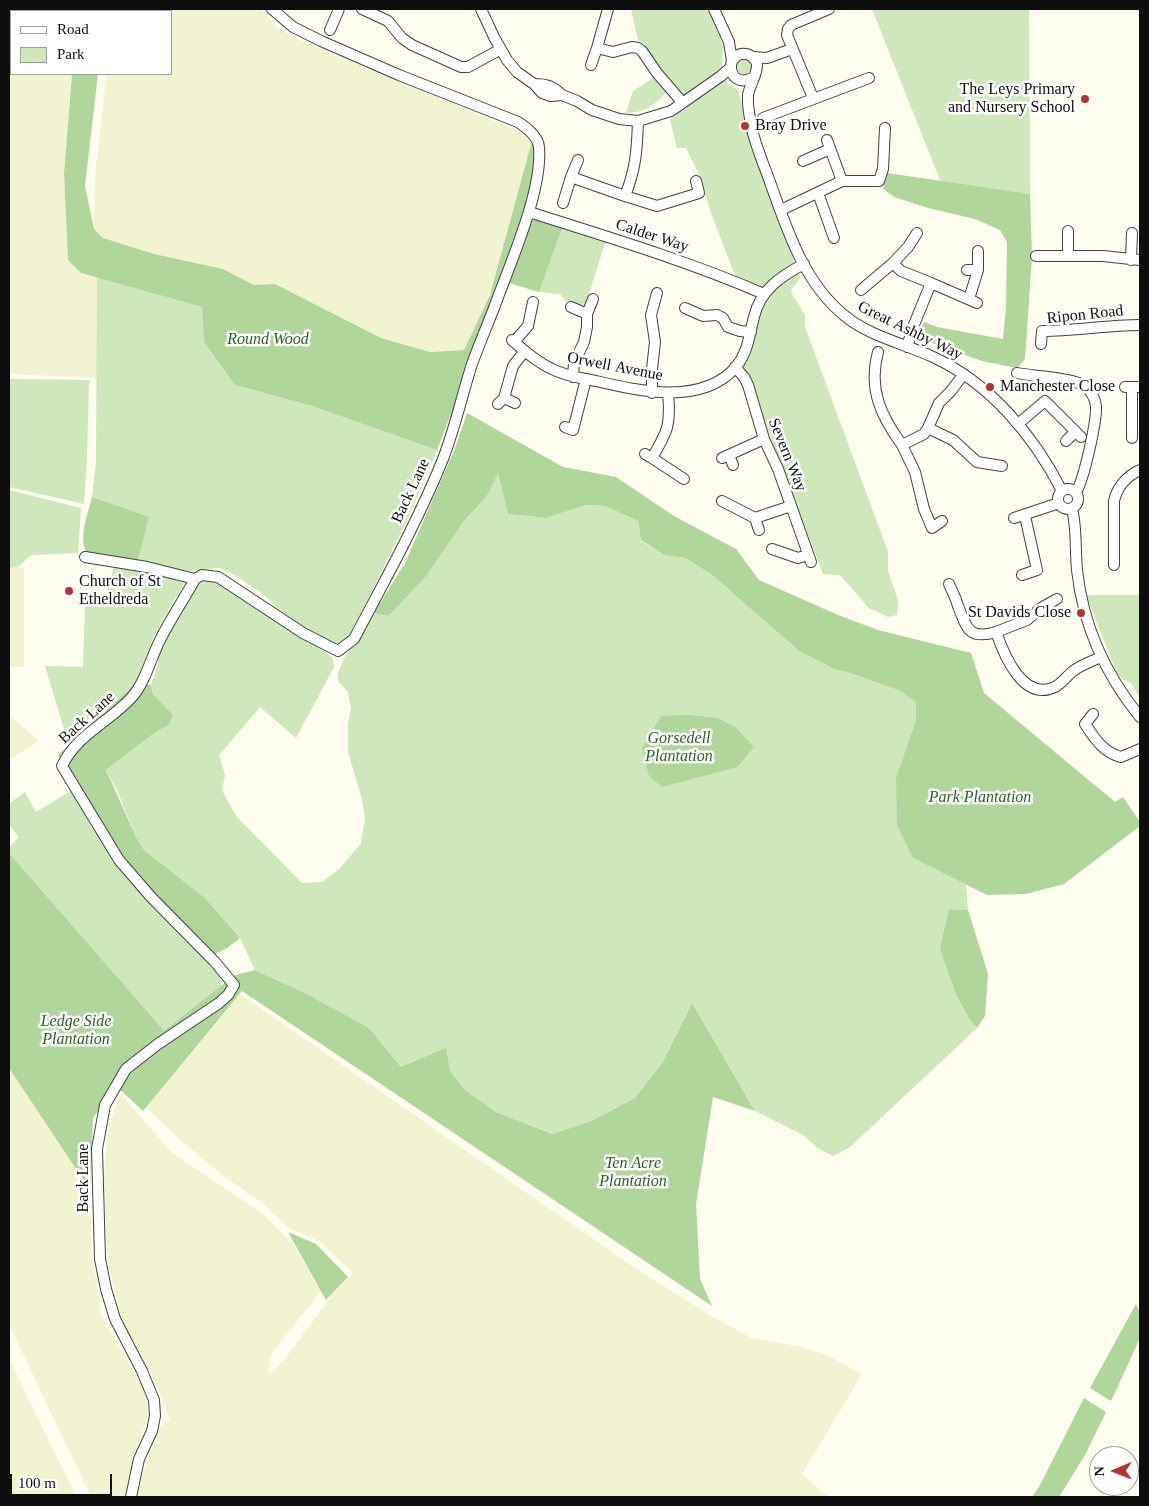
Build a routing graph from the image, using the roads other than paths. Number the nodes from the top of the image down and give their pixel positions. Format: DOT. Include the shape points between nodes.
graph roads {
  1 [pos="272,9"];
  2 [pos="339,9"];
  3 [pos="362,9"];
  4 [pos="481,9"];
  5 [pos="608,9"];
  6 [pos="714,9"];
  7 [pos="829,9"];
  8 [pos="330,30"];
  9 [pos="729,42"];
  10 [pos="597,48"];
  11 [pos="501,49"];
  12 [pos="792,49"];
  13 [pos="751,59"];
  14 [pos="591,65"];
  15 [pos="738,73"];
  16 [pos="869,78"];
  17 [pos="813,98"];
  18 [pos="682,102"];
  19 [pos="762,118"];
  20 [pos="638,121"];
  21 [pos="885,128"];
  22 [pos="578,160"];
  23 [pos="803,161"];
  24 [pos="570,177"];
  25 [pos="696,181"];
  26 [pos="842,181"];
  27 [pos="699,193"];
  28 [pos="818,193"];
  29 [pos="625,196"];
  30 [pos="563,203"];
  31 [pos="703,204"];
  32 [pos="781,210"];
  33 [pos="529,212"];
  34 [pos="1068,231"];
  35 [pos="835,232"];
  36 [pos="917,232"];
  37 [pos="1132,234"];
  38 [pos="978,251"];
  39 [pos="1036,256"];
  40 [pos="1068,256"];
  41 [pos="1136,260"];
  42 [pos="893,263"];
  43 [pos="804,264"];
  44 [pos="967,270"];
  45 [pos="978,270"];
  46 [pos="931,283"];
  47 [pos="861,290"];
  48 [pos="657,293"];
  49 [pos="764,294"];
  50 [pos="593,299"];
  51 [pos="534,302"];
  52 [pos="571,307"];
  53 [pos="685,308"];
  54 [pos="587,314"];
  55 [pos="1140,325"];
  56 [pos="751,332"];
  57 [pos="1041,344"];
  58 [pos="907,347"];
  59 [pos="524,352"];
  60 [pos="878,352"];
  61 [pos="735,367"];
  62 [pos="1017,373"];
  63 [pos="963,375"];
  64 [pos="573,377"];
  65 [pos="586,379"];
  66 [pos="1132,387"];
  67 [pos="652,393"];
  68 [pos="668,393"];
  69 [pos="515,403"];
  70 [pos="1018,424"];
  71 [pos="928,428"];
  72 [pos="573,430"];
  73 [pos="1132,438"];
  74 [pos="764,439"];
  75 [pos="1066,440"];
  76 [pos="902,446"];
  77 [pos="734,466"];
  78 [pos="1002,466"];
  79 [pos="1140,470"];
  80 [pos="684,479"];
  81 [pos="1062,490"];
  82 [pos="1076,492"];
  83 [pos="722,501"];
  84 [pos="1059,503"];
  85 [pos="791,506"];
  86 [pos="1072,508"];
  87 [pos="1025,516"];
  88 [pos="755,518"];
  89 [pos="1014,518"];
  90 [pos="942,521"];
  91 [pos="760,530"];
  92 [pos="772,549"];
  93 [pos="84,557"];
  94 [pos="1114,565"];
  95 [pos="1022,575"];
  96 [pos="195,579"];
  97 [pos="949,584"];
  98 [pos="1057,599"];
  99 [pos="996,632"];
  100 [pos="1101,657"];
  101 [pos="1093,714"];
  102 [pos="1140,716"];
  103 [pos="1140,749"];
  104 [pos="131,1497"];
  1 -- 33 [label="street" via="293,27 321,41 526,127 539,146"];
  2 -- 8 [label="street"];
  3 -- 11 [label="street" via="388,20 412,45 461,67"];
  4 -- 11 [label="street"];
  5 -- 10 [label="street"];
  6 -- 9 [label="street, Great Ashby Way"];
  7 -- 12 [label="street" via="789,27 787,35"];
  9 -- 13 [label="street, Great Ashby Way"];
  9 -- 15 [label="street, Great Ashby Way"];
  10 -- 14 [label="street"];
  10 -- 18 [label="street" via="613,52 638,48"];
  11 -- 20 [label="street" via="518,72 534,84 554,87 562,95 606,115"];
  12 -- 13 [label="street" via="767,58"];
  12 -- 17 [label="street"];
  13 -- 15 [label="street" via="737,56"];
  13 -- 15 [label="street" via="756,72"];
  15 -- 18 [label="street" via="721,76"];
  15 -- 32 [label="street, Great Ashby Way" via="748,94 752,131"];
  16 -- 17 [label="street"];
  17 -- 19 [label="street"];
  18 -- 20 [label="street" via="671,111"];
  20 -- 29 [label="street" via="637,156"];
  21 -- 26 [label="street" via="888,140 879,181"];
  22 -- 24 [label="street"];
  23 -- 26 [label="street" via="829,145"];
  24 -- 29 [label="street"];
  24 -- 30 [label="street"];
  25 -- 27 [label="street"];
  26 -- 28 [label="street"];
  27 -- 29 [label="street" via="657,206"];
  27 -- 31 [label="street"];
  28 -- 32 [label="street"];
  28 -- 35 [label="street"];
  32 -- 43 [label="street, Great Ashby Way"];
  33 -- 49 [label="street, Calder Way" via="688,264"];
  33 -- 96 [label="street, Back Lane" via="473,364 444,457 428,495 354,639 338,651 304,633 218,577 202,575"];
  34 -- 40 [label="street"];
  36 -- 42 [label="street"];
  37 -- 41 [label="street"];
  38 -- 45 [label="street"];
  39 -- 40 [label="street"];
  40 -- 41 [label="street"];
  42 -- 46 [label="street"];
  42 -- 47 [label="street"];
  43 -- 49 [label="street, Orwell Avenue"];
  43 -- 58 [label="street, Great Ashby Way" via="822,293 844,316 866,331"];
  44 -- 45 [label="street"];
  45 -- 46 [label="street" via="973,301"];
  46 -- 58 [label="street"];
  48 -- 67 [label="street" via="651,315 655,342"];
  49 -- 56 [label="street, Orwell Avenue"];
  50 -- 54 [label="street"];
  51 -- 59 [label="street, Orwell Avenue" via="528,326 513,341"];
  52 -- 54 [label="street"];
  53 -- 56 [label="street" via="703,316 717,315 728,327"];
  54 -- 64 [label="street" via="584,342 574,363"];
  55 -- 57 [label="street, Ripon Road" via="1042,331"];
  56 -- 61 [label="street, Orwell Avenue" via="744,354"];
  58 -- 63 [label="street, Great Ashby Way" via="942,361"];
  59 -- 64 [label="street, Orwell Avenue" via="552,370"];
  59 -- 69 [label="street" via="513,366 501,401"];
  60 -- 76 [label="street" via="874,380 885,421"];
  61 -- 68 [label="street, Orwell Avenue" via="724,378 705,387"];
  61 -- 74 [label="street, Severn Way" via="748,385"];
  62 -- 82 [label="street" via="1078,383 1092,394 1096,407 1088,456"];
  63 -- 70 [label="street, Great Ashby Way" via="994,399"];
  63 -- 71 [label="street" via="939,403"];
  64 -- 65 [label="street, Orwell Avenue"];
  65 -- 67 [label="street, Orwell Avenue"];
  65 -- 72 [label="street"];
  66 -- 73 [label="street" via="1135,408"];
  67 -- 68 [label="street, Orwell Avenue"];
  68 -- 80 [label="street" via="668,430 649,456"];
  70 -- 75 [label="street" via="1045,400 1078,434"];
  70 -- 81 [label="street, Great Ashby Way"];
  71 -- 76 [label="street"];
  71 -- 78 [label="street" via="953,440 977,462"];
  74 -- 77 [label="street" via="725,457"];
  74 -- 85 [label="street, Severn Way"];
  76 -- 90 [label="street" via="915,472 932,528"];
  79 -- 94 [label="street" via="1132,473 1116,492"];
  81 -- 82 [label="street"];
  81 -- 84 [label="street" via="1058,496"];
  82 -- 86 [label="street" via="1078,501"];
  83 -- 88 [label="street"];
  84 -- 86 [label="street" via="1063,508"];
  84 -- 87 [label="street"];
  85 -- 88 [label="street"];
  85 -- 92 [label="street, Severn Way" via="810,559"];
  86 -- 100 [label="street" via="1084,612"];
  87 -- 89 [label="street"];
  87 -- 95 [label="street" via="1041,569"];
  88 -- 91 [label="street"];
  93 -- 96 [label="street" via="147,566"];
  96 -- 104 [label="street, Back Lane" via="161,638 134,695 67,755 62,766 119,860 234,985 218,1003 126,1070 105,1105 97,1150 100,1258 115,1319 154,1400 152,1431 139,1459"];
  97 -- 99 [label="street" via="967,628 980,634"];
  98 -- 99 [label="street" via="1027,620"];
  99 -- 100 [label="street" via="1019,677 1036,688 1055,686 1075,670"];
  100 -- 102 [label="street"];
  101 -- 103 [label="street" via="1080,724 1110,754 1121,757"];
}
